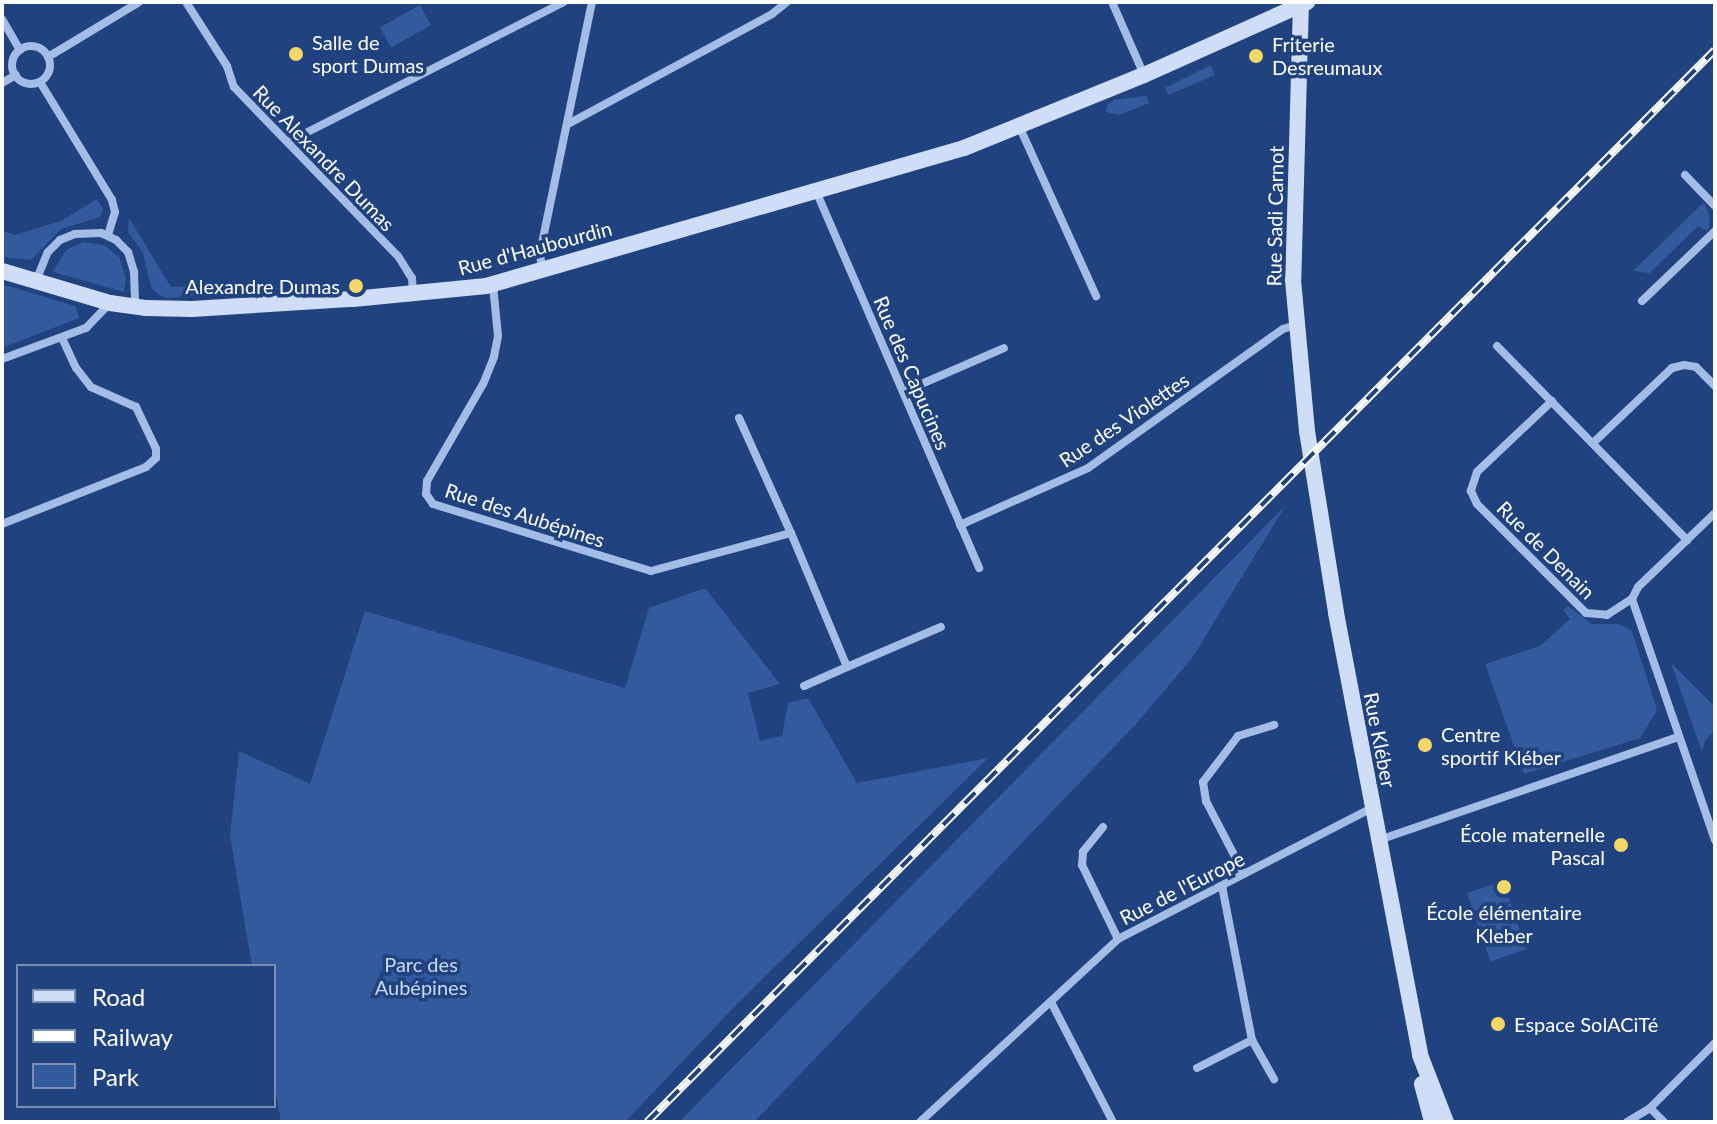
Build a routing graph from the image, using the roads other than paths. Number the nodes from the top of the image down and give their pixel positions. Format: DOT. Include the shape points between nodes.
graph roads {
  1 [pos="139,2"];
  2 [pos="186,2"];
  3 [pos="564,2"];
  4 [pos="592,2"];
  5 [pos="787,2"];
  6 [pos="1112,2"];
  7 [pos="1303,3"];
  8 [pos="2,19"];
  9 [pos="20,50"];
  10 [pos="48,57"];
  11 [pos="16,75"];
  12 [pos="1144,75"];
  13 [pos="40,82"];
  14 [pos="2,83"];
  15 [pos="568,124"];
  16 [pos="1019,126"];
  17 [pos="288,142"];
  18 [pos="1685,175"];
  19 [pos="816,191"];
  20 [pos="1715,206"];
  21 [pos="1715,231"];
  22 [pos="108,235"];
  23 [pos="542,270"];
  24 [pos="2,271"];
  25 [pos="36,281"];
  26 [pos="493,284"];
  27 [pos="413,294"];
  28 [pos="1096,296"];
  29 [pos="1642,301"];
  30 [pos="110,303"];
  31 [pos="135,307"];
  32 [pos="1295,325"];
  33 [pos="62,338"];
  34 [pos="1497,346"];
  35 [pos="1004,348"];
  36 [pos="2,359"];
  37 [pos="1715,386"];
  38 [pos="903,392"];
  39 [pos="1552,401"];
  40 [pos="739,418"];
  41 [pos="1307,431"];
  42 [pos="1593,443"];
  43 [pos="1715,513"];
  44 [pos="2,524"];
  45 [pos="960,525"];
  46 [pos="791,533"];
  47 [pos="1687,540"];
  48 [pos="979,568"];
  49 [pos="1632,599"];
  50 [pos="941,627"];
  51 [pos="847,667"];
  52 [pos="804,686"];
  53 [pos="1274,725"];
  54 [pos="1678,737"];
  55 [pos="1372,808"];
  56 [pos="1103,827"];
  57 [pos="1379,840"];
  58 [pos="1715,840"];
  59 [pos="1244,874"];
  60 [pos="1222,886"];
  61 [pos="1118,939"];
  62 [pos="1051,1002"];
  63 [pos="1252,1040"];
  64 [pos="1715,1043"];
  65 [pos="1420,1055"];
  66 [pos="1197,1068"];
  67 [pos="1274,1079"];
  68 [pos="1650,1108"];
  69 [pos="920,1122"];
  70 [pos="1113,1122"];
  71 [pos="1432,1122"];
  72 [pos="1446,1122"];
  73 [pos="1627,1122"];
  74 [pos="1664,1122"];
  1 -- 10 [label="street"];
  2 -- 17 [label="street, Rue Alexandre Dumas" via="227,66 234,87"];
  3 -- 17 [label="street"];
  4 -- 15 [label="street"];
  5 -- 15 [label="street"];
  6 -- 12 [label="street"];
  7 -- 12 [label="main road, Rue d'Haubourdin"];
  7 -- 32 [label="main road, Rue Sadi Carnot"];
  8 -- 9 [label="street"];
  9 -- 10 [label="street" via="33,47"];
  9 -- 11 [label="street" via="13,62"];
  10 -- 13 [label="street" via="49,71"];
  11 -- 13 [label="street" via="27,83"];
  11 -- 14 [label="street"];
  12 -- 16 [label="main road, Rue d'Haubourdin"];
  13 -- 22 [label="street" via="112,200 115,212"];
  15 -- 23 [label="street" via="540,253"];
  16 -- 19 [label="main road, Rue d'Haubourdin" via="949,153"];
  16 -- 28 [label="street"];
  17 -- 27 [label="street, Rue Alexandre Dumas" via="398,256 412,278"];
  18 -- 20 [label="street"];
  19 -- 23 [label="main road, Rue d'Haubourdin"];
  19 -- 38 [label="street, Rue des Capucines"];
  21 -- 29 [label="street"];
  22 -- 25 [label="street" via="85,232 60,240 48,252"];
  22 -- 31 [label="street" via="123,245 132,262"];
  23 -- 26 [label="main road, Rue d'Haubourdin"];
  24 -- 25 [label="main road, Rue d'Haubourdin"];
  25 -- 30 [label="main road, Rue d'Haubourdin"];
  26 -- 27 [label="main road, Rue d'Haubourdin"];
  26 -- 46 [label="street, Rue des Aubépines" via="498,336 492,366 427,481 426,494 433,504 651,571"];
  27 -- 31 [label="main road, Rue d'Haubourdin" via="192,309"];
  30 -- 31 [label="main road, Rue d'Haubourdin"];
  30 -- 33 [label="street" via="93,324"];
  32 -- 41 [label="main road, Rue Sadi Carnot"];
  32 -- 45 [label="street, Rue des Violettes" via="1088,468"];
  33 -- 36 [label="street"];
  33 -- 44 [label="street" via="91,387 138,410 156,458 146,467"];
  34 -- 39 [label="street"];
  35 -- 38 [label="street"];
  37 -- 42 [label="street" via="1696,367 1672,368"];
  38 -- 45 [label="street, Rue des Capucines"];
  39 -- 42 [label="street"];
  39 -- 49 [label="street, Rue de Denain" via="1477,472 1472,495 1586,613 1607,615"];
  40 -- 46 [label="street"];
  41 -- 55 [label="main road, Rue Kléber"];
  42 -- 47 [label="street"];
  43 -- 47 [label="street"];
  45 -- 48 [label="street, Rue des Capucines"];
  46 -- 51 [label="street"];
  47 -- 49 [label="street"];
  49 -- 54 [label="street"];
  50 -- 51 [label="street"];
  51 -- 52 [label="street"];
  53 -- 59 [label="street" via="1238,736 1203,782 1206,801"];
  54 -- 57 [label="street"];
  54 -- 58 [label="street"];
  55 -- 57 [label="main road, Rue Kléber"];
  55 -- 59 [label="street, Rue de l'Europe"];
  56 -- 61 [label="street" via="1083,852 1082,865"];
  57 -- 65 [label="main road, Rue Kléber"];
  59 -- 60 [label="street, Rue de l'Europe"];
  60 -- 61 [label="street, Rue de l'Europe"];
  60 -- 63 [label="street"];
  61 -- 62 [label="street, Rue de l'Europe"];
  62 -- 69 [label="street, Rue de l'Europe"];
  62 -- 70 [label="street"];
  63 -- 66 [label="street"];
  63 -- 67 [label="street"];
  64 -- 68 [label="street"];
  65 -- 71 [label="main road, Rue Kléber"];
  65 -- 72 [label="main road, Rue Kléber"];
  68 -- 73 [label="street"];
  68 -- 74 [label="street"];
}
